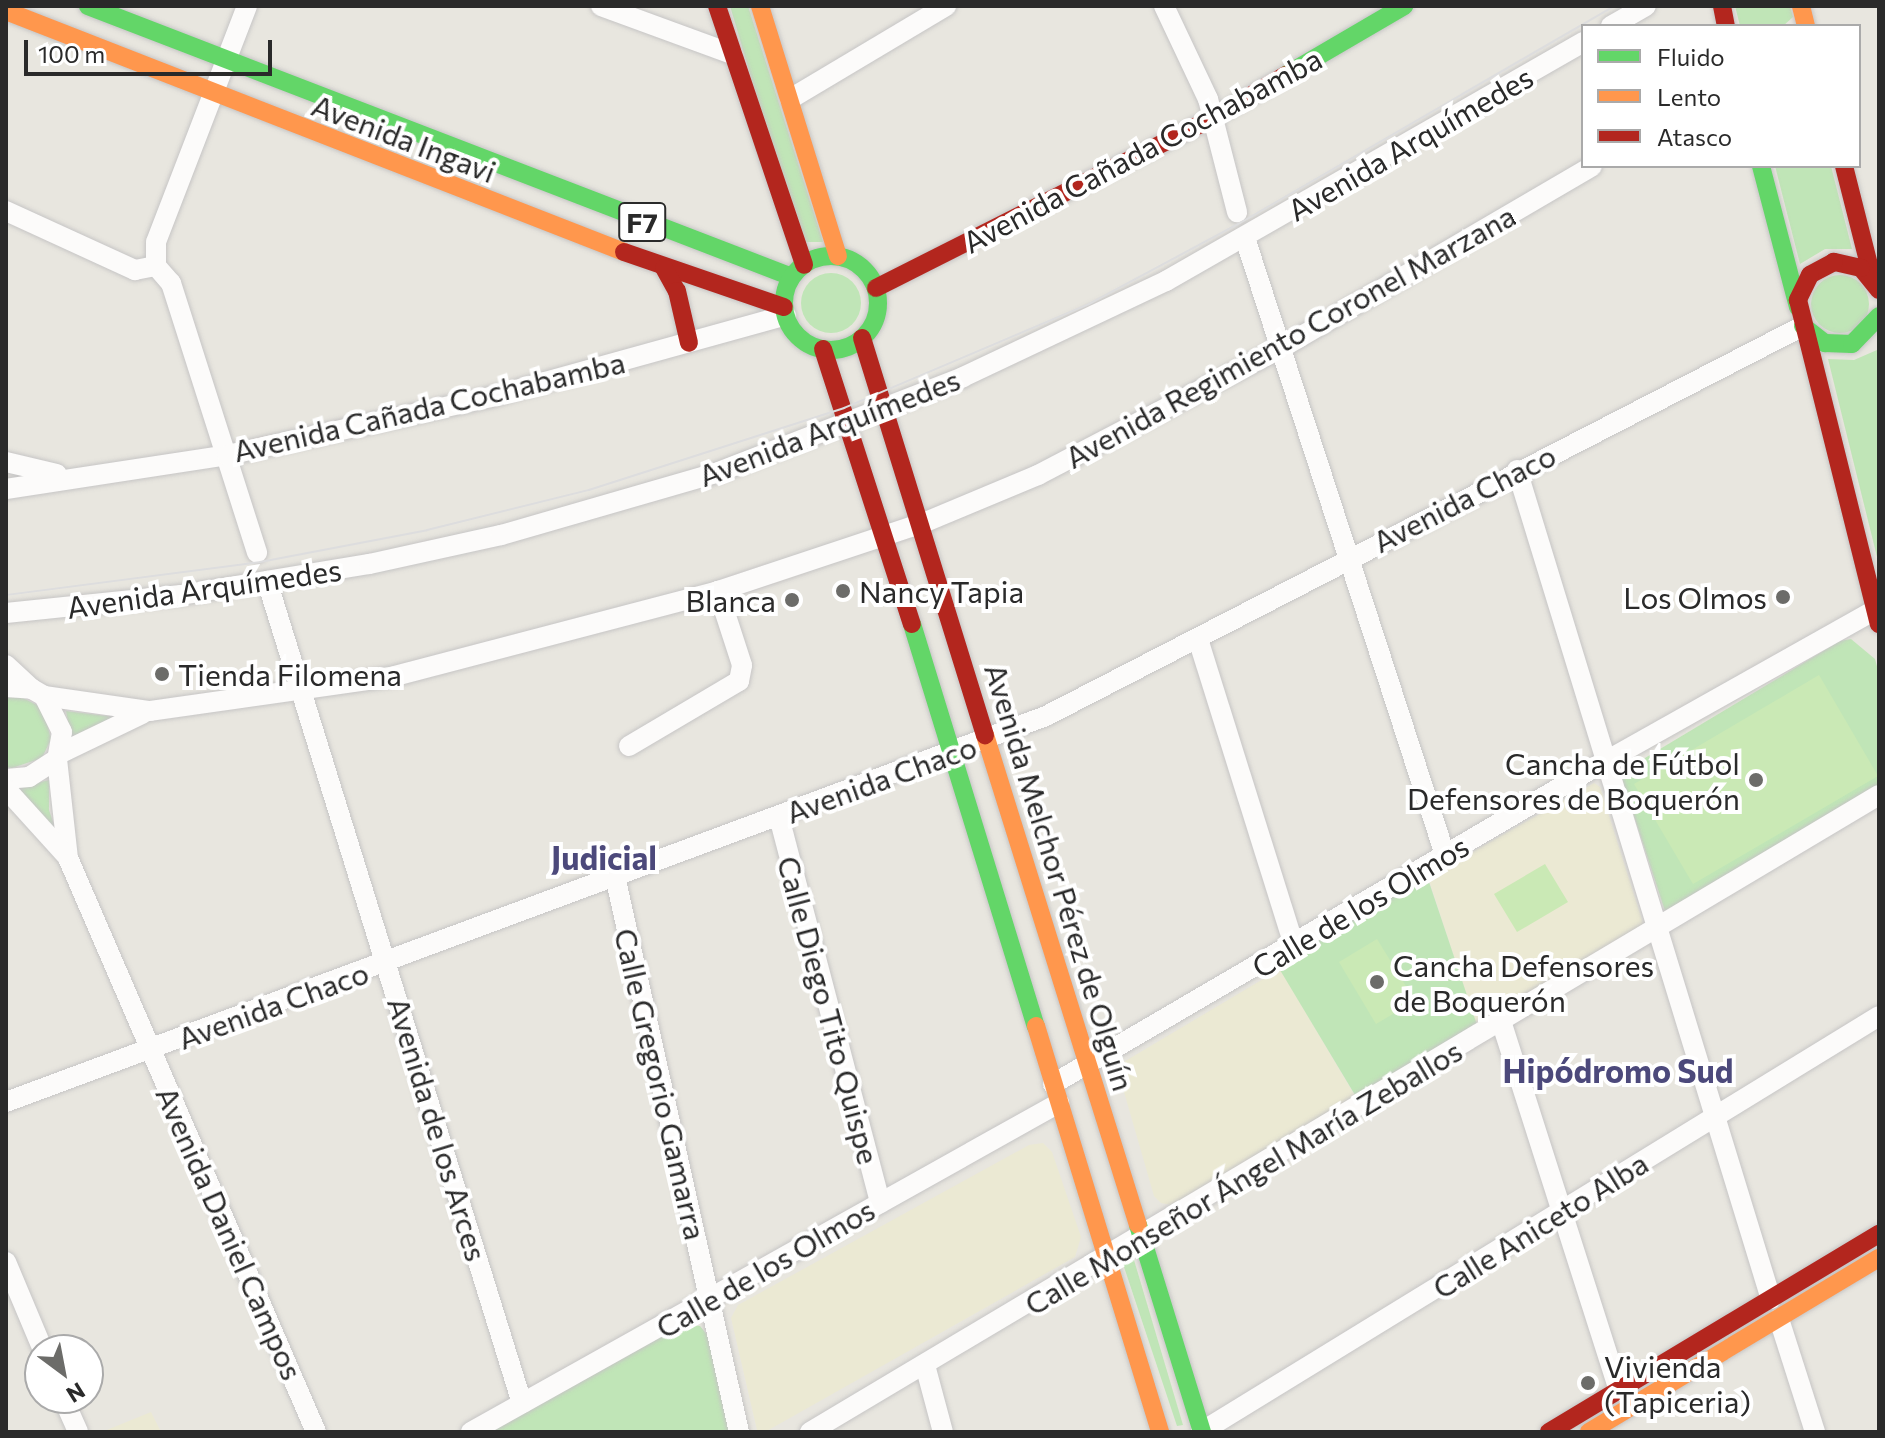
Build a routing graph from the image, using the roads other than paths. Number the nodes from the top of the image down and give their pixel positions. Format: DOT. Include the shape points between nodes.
graph roads {
  1 [pos="88,6"];
  2 [pos="247,6"];
  3 [pos="601,6"];
  4 [pos="717,6"];
  5 [pos="760,6"];
  6 [pos="946,6"];
  7 [pos="1164,6"];
  8 [pos="1368,6"];
  9 [pos="1404,6"];
  10 [pos="1646,6"];
  11 [pos="6,11"];
  12 [pos="1614,24"];
  13 [pos="1581,43"];
  14 [pos="732,54"];
  15 [pos="226,60"];
  16 [pos="212,94"];
  17 [pos="790,99"];
  18 [pos="1211,109"];
  19 [pos="1589,168"];
  20 [pos="1762,168"];
  21 [pos="1845,168"];
  22 [pos="6,211"];
  23 [pos="1237,212"];
  24 [pos="1245,238"];
  25 [pos="838,256"];
  26 [pos="156,266"];
  27 [pos="664,268"];
  28 [pos="798,271"];
  29 [pos="866,271"];
  30 [pos="1877,286"];
  31 [pos="876,288"];
  32 [pos="785,311"];
  33 [pos="1879,316"];
  34 [pos="1801,320"];
  35 [pos="862,338"];
  36 [pos="689,343"];
  37 [pos="1281,348"];
  38 [pos="823,349"];
  39 [pos="886,408"];
  40 [pos="849,422"];
  41 [pos="227,455"];
  42 [pos="6,462"];
  43 [pos="1517,470"];
  44 [pos="69,477"];
  45 [pos="6,489"];
  46 [pos="923,523"];
  47 [pos="884,536"];
  48 [pos="257,553"];
  49 [pos="1351,556"];
  50 [pos="267,581"];
  51 [pos="718,591"];
  52 [pos="6,613"];
  53 [pos="1877,617"];
  54 [pos="1198,639"];
  55 [pos="6,665"];
  56 [pos="6,687"];
  57 [pos="38,692"];
  58 [pos="301,693"];
  59 [pos="150,711"];
  60 [pos="988,740"];
  61 [pos="629,746"];
  62 [pos="953,752"];
  63 [pos="58,757"];
  64 [pos="1606,764"];
  65 [pos="6,779"];
  66 [pos="6,789"];
  67 [pos="1879,795"];
  68 [pos="779,817"];
  69 [pos="1445,855"];
  70 [pos="68,858"];
  71 [pos="615,876"];
  72 [pos="1659,929"];
  73 [pos="1294,946"];
  74 [pos="387,964"];
  75 [pos="1879,1016"];
  76 [pos="1502,1024"];
  77 [pos="149,1050"];
  78 [pos="1088,1064"];
  79 [pos="1056,1094"];
  80 [pos="6,1102"];
  81 [pos="1716,1116"];
  82 [pos="880,1203"];
  83 [pos="1562,1211"];
  84 [pos="1879,1234"];
  85 [pos="1144,1237"];
  86 [pos="1108,1258"];
  87 [pos="1879,1258"];
  88 [pos="6,1262"];
  89 [pos="1771,1299"];
  90 [pos="710,1301"];
  91 [pos="1779,1319"];
  92 [pos="36,1334"];
  93 [pos="925,1365"];
  94 [pos="1619,1391"];
  95 [pos="522,1403"];
  96 [pos="1618,1424"];
  97 [pos="316,1432"];
  98 [pos="471,1432"];
  99 [pos="739,1432"];
  100 [pos="810,1432"];
  101 [pos="943,1432"];
  102 [pos="1160,1432"];
  103 [pos="1201,1432"];
  104 [pos="1549,1432"];
  105 [pos="1589,1432"];
  106 [pos="1815,1432"];
  1 -- 15 [label="main road, Avenida Ingavi / F7"];
  2 -- 15 [label="street"];
  3 -- 14 [label="street"];
  4 -- 14 [label="main road"];
  5 -- 17 [label="main road"];
  6 -- 17 [label="street"];
  7 -- 18 [label="street"];
  8 -- 18 [label="main road, Avenida Cañada Cochabamba"];
  9 -- 18 [label="main road, Avenida Cañada Cochabamba"];
  10 -- 12 [label="street"];
  11 -- 16 [label="main road, Avenida Ingavi"];
  13 -- 24 [label="street, Avenida Arquímedes"];
  14 -- 28 [label="main road"];
  15 -- 16 [label="street"];
  15 -- 28 [label="main road, Avenida Ingavi / F7"];
  16 -- 26 [label="street" via="156,242"];
  16 -- 27 [label="main road, Avenida Ingavi"];
  17 -- 25 [label="main road"];
  18 -- 23 [label="street"];
  18 -- 29 [label="main road, Avenida Cañada Cochabamba"];
  18 -- 31 [label="main road, Avenida Cañada Cochabamba"];
  19 -- 37 [label="street, Avenida Regimiento Coronel Marzana"];
  20 -- 34 [label="main road"];
  21 -- 30 [label="main road"];
  22 -- 26 [label="street" via="135,270"];
  24 -- 37 [label="street"];
  24 -- 39 [label="street, Avenida Arquímedes" via="1093,317"];
  25 -- 28 [label="main road"];
  25 -- 29 [label="main road"];
  26 -- 41 [label="street" via="171,283"];
  27 -- 32 [label="main road, Avenida Ingavi"];
  27 -- 36 [label="main road" via="677,291"];
  28 -- 32 [label="main road"];
  29 -- 31 [label="main road"];
  30 -- 34 [label="main road" via="1848,263 1821,267 1802,286"];
  31 -- 35 [label="main road" via="876,317"];
  32 -- 36 [label="street, Avenida Cañada Cochabamba"];
  32 -- 38 [label="main road" via="796,335"];
  33 -- 34 [label="main road" via="1852,344 1825,343"];
  34 -- 43 [label="street, Avenida Chaco"];
  34 -- 53 [label="main road"];
  35 -- 38 [label="main road" via="844,348"];
  35 -- 39 [label="main road, Avenida Melchor Pérez de Olguín"];
  36 -- 41 [label="street, Avenida Cañada Cochabamba" via="491,397"];
  37 -- 46 [label="street, Avenida Regimiento Coronel Marzana" via="1038,475"];
  37 -- 49 [label="street"];
  38 -- 40 [label="main road"];
  39 -- 40 [label="street, Avenida Arquímedes"];
  39 -- 46 [label="main road, Avenida Melchor Pérez de Olguín"];
  40 -- 47 [label="main road"];
  40 -- 50 [label="street, Avenida Arquímedes" via="614,506 501,535"];
  41 -- 44 [label="street, Avenida Cañada Cochabamba"];
  41 -- 48 [label="street"];
  42 -- 44 [label="street, Avenida Cañada Cochabamba"];
  43 -- 49 [label="street, Avenida Chaco"];
  43 -- 64 [label="street"];
  44 -- 45 [label="street, Avenida Cañada Cochabamba"];
  46 -- 47 [label="street, Avenida Regimiento Coronel Marzana"];
  46 -- 60 [label="main road, Avenida Melchor Pérez de Olguín"];
  47 -- 51 [label="street, Avenida Regimiento Coronel Marzana"];
  47 -- 62 [label="main road"];
  49 -- 54 [label="street, Avenida Chaco"];
  49 -- 69 [label="street"];
  50 -- 52 [label="street, Avenida Arquímedes"];
  50 -- 58 [label="street, Avenida de los Arces"];
  51 -- 58 [label="street, Avenida Regimiento Coronel Marzana" via="525,646"];
  51 -- 61 [label="street" via="742,665 739,681"];
  53 -- 64 [label="street, Calle de los Olmos"];
  54 -- 60 [label="street, Avenida Chaco"];
  54 -- 73 [label="street"];
  55 -- 57 [label="street"];
  56 -- 57 [label="street, Avenida Regimiento Coronel Marzana"];
  57 -- 59 [label="street, Avenida Regimiento Coronel Marzana"];
  57 -- 63 [label="street, Avenida Daniel Campos" via="61,725"];
  58 -- 59 [label="street, Avenida Regimiento Coronel Marzana"];
  58 -- 74 [label="street, Avenida de los Arces"];
  59 -- 63 [label="street, Avenida Regimiento Coronel Marzana"];
  60 -- 62 [label="street, Avenida Chaco"];
  60 -- 78 [label="main road, Avenida Melchor Pérez de Olguín"];
  62 -- 68 [label="street, Avenida Chaco"];
  62 -- 79 [label="main road"];
  63 -- 65 [label="street, Avenida Regimiento Coronel Marzana" via="29,777"];
  63 -- 70 [label="street, Avenida Daniel Campos"];
  64 -- 69 [label="street, Calle de los Olmos"];
  64 -- 72 [label="street"];
  66 -- 70 [label="street, Avenida Daniel Campos"];
  67 -- 72 [label="street, Calle Monseñor Ángel María Zeballos"];
  68 -- 71 [label="street, Avenida Chaco"];
  68 -- 82 [label="street, Calle Diego Tito Quispe"];
  69 -- 73 [label="street, Calle de los Olmos"];
  70 -- 77 [label="street, Avenida Daniel Campos"];
  71 -- 74 [label="street, Avenida Chaco"];
  71 -- 90 [label="street, Calle Gregorio Gamarra"];
  72 -- 76 [label="street, Calle Monseñor Ángel María Zeballos"];
  72 -- 81 [label="street"];
  73 -- 78 [label="street, Calle de los Olmos"];
  74 -- 77 [label="street, Avenida Chaco"];
  74 -- 95 [label="street, Avenida de los Arces"];
  75 -- 81 [label="street, Calle Aniceto Alba"];
  76 -- 83 [label="street"];
  76 -- 85 [label="street, Calle Monseñor Ángel María Zeballos"];
  77 -- 80 [label="street, Avenida Chaco"];
  77 -- 97 [label="street, Avenida Daniel Campos"];
  78 -- 79 [label="street, Calle de los Olmos"];
  78 -- 85 [label="main road, Avenida Melchor Pérez de Olguín"];
  79 -- 82 [label="street, Calle de los Olmos"];
  79 -- 86 [label="main road"];
  81 -- 83 [label="street, Calle Aniceto Alba"];
  81 -- 89 [label="street"];
  82 -- 90 [label="street, Calle de los Olmos"];
  83 -- 94 [label="street"];
  83 -- 103 [label="street, Calle Aniceto Alba"];
  84 -- 89 [label="main road"];
  85 -- 86 [label="street, Calle Monseñor Ángel María Zeballos"];
  85 -- 103 [label="main road, Avenida Melchor Pérez de Olguín"];
  86 -- 93 [label="street, Calle Monseñor Ángel María Zeballos"];
  86 -- 102 [label="main road"];
  87 -- 91 [label="main road"];
  88 -- 92 [label="street"];
  89 -- 94 [label="main road"];
  90 -- 95 [label="street, Calle de los Olmos"];
  90 -- 99 [label="street, Calle Gregorio Gamarra"];
  91 -- 96 [label="main road"];
  91 -- 106 [label="street"];
  93 -- 100 [label="street, Calle Monseñor Ángel María Zeballos"];
  93 -- 101 [label="street"];
  94 -- 104 [label="main road"];
  95 -- 98 [label="street, Calle de los Olmos"];
  96 -- 105 [label="main road"];
}
